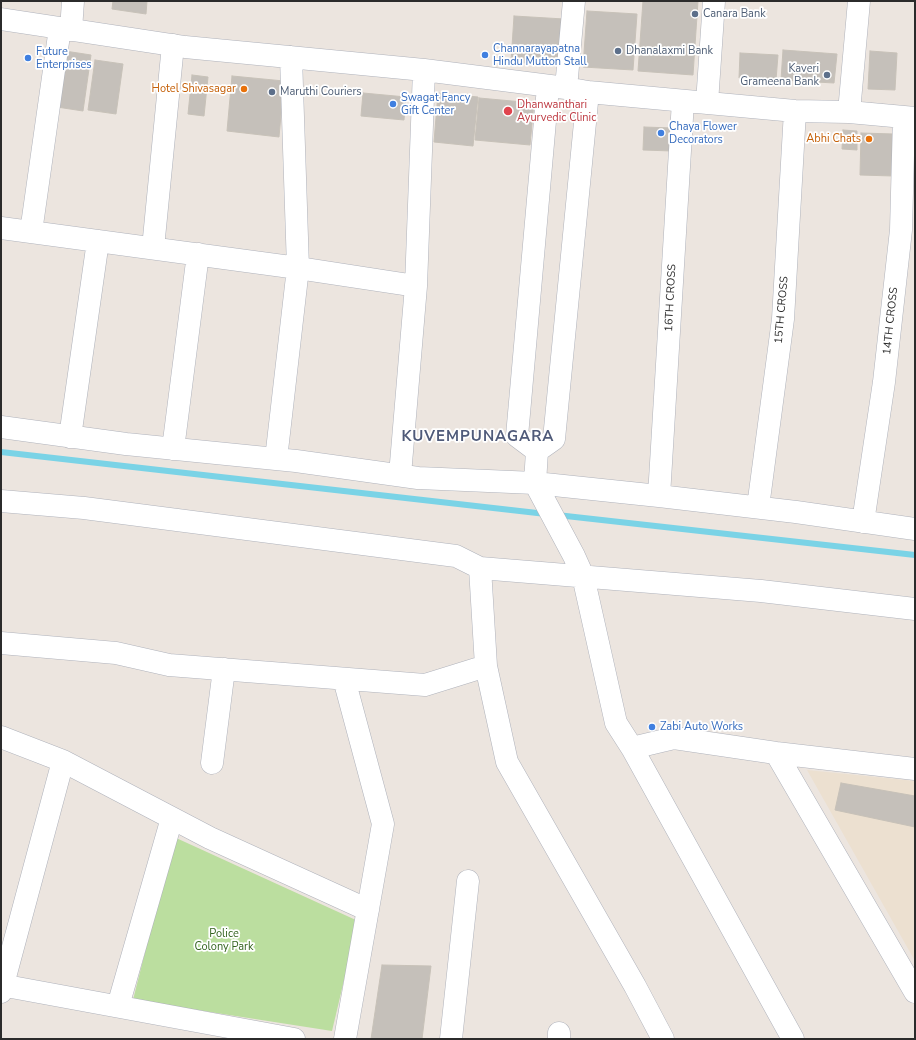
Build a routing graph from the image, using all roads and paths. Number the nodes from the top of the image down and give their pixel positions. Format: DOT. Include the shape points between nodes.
graph roads {
  1 [pos="73,1"];
  2 [pos="574,1"];
  3 [pos="714,1"];
  4 [pos="859,1"];
  5 [pos="1,19"];
  6 [pos="65,29"];
  7 [pos="173,45"];
  8 [pos="291,57"];
  9 [pos="424,70"];
  10 [pos="557,87"];
  11 [pos="588,92"];
  12 [pos="683,101"];
  13 [pos="707,103"];
  14 [pos="795,111"];
  15 [pos="849,112"];
  16 [pos="910,118"];
  17 [pos="1,228"];
  18 [pos="31,232"];
  19 [pos="98,241"];
  20 [pos="153,248"];
  21 [pos="198,254"];
  22 [pos="298,268"];
  23 [pos="416,286"];
  24 [pos="1,427"];
  25 [pos="70,437"];
  26 [pos="173,449"];
  27 [pos="537,451"];
  28 [pos="276,459"];
  29 [pos="400,475"];
  30 [pos="540,491"];
  31 [pos="659,496"];
  32 [pos="1,500"];
  33 [pos="758,507"];
  34 [pos="863,522"];
  35 [pos="915,529"];
  36 [pos="480,568"];
  37 [pos="583,576"];
  38 [pos="915,609"];
  39 [pos="1,643"];
  40 [pos="486,666"];
  41 [pos="224,669"];
  42 [pos="344,679"];
  43 [pos="1,737"];
  44 [pos="632,748"];
  45 [pos="776,753"];
  46 [pos="63,761"];
  47 [pos="212,763"];
  48 [pos="915,769"];
  49 [pos="172,818"];
  50 [pos="468,881"];
  51 [pos="368,910"];
  52 [pos="2,988"];
  53 [pos="915,992"];
  54 [pos="118,1006"];
  55 [pos="294,1039"];
  56 [pos="345,1039"];
  57 [pos="452,1039"];
  58 [pos="663,1039"];
  59 [pos="793,1039"];
  1 -- 6 [label="street"];
  2 -- 10 [label="street"];
  3 -- 13 [label="street"];
  4 -- 15 [label="street"];
  5 -- 6 [label="street"];
  6 -- 7 [label="street"];
  6 -- 18 [label="street"];
  7 -- 8 [label="street"];
  7 -- 20 [label="street"];
  8 -- 9 [label="street"];
  8 -- 22 [label="street"];
  9 -- 10 [label="street"];
  9 -- 23 [label="street"];
  10 -- 11 [label="street"];
  10 -- 27 [label="street" via="517,436"];
  11 -- 12 [label="street"];
  11 -- 27 [label="street" via="554,439"];
  12 -- 13 [label="street"];
  12 -- 31 [label="street, 16TH CROSS"];
  13 -- 14 [label="street"];
  14 -- 15 [label="street"];
  14 -- 33 [label="street, 15TH CROSS" via="783,319"];
  15 -- 16 [label="street"];
  16 -- 34 [label="street, 14TH CROSS" via="901,230 884,382"];
  17 -- 18 [label="street"];
  18 -- 19 [label="street"];
  19 -- 20 [label="street"];
  19 -- 25 [label="street"];
  20 -- 21 [label="street"];
  21 -- 22 [label="street"];
  21 -- 26 [label="street"];
  22 -- 23 [label="street"];
  22 -- 28 [label="street"];
  23 -- 29 [label="street"];
  24 -- 25 [label="street"];
  25 -- 26 [label="street"];
  26 -- 28 [label="street"];
  27 -- 30 [label="street"];
  28 -- 29 [label="street"];
  29 -- 30 [label="street"];
  30 -- 31 [label="street"];
  30 -- 37 [label="street"];
  31 -- 33 [label="street"];
  32 -- 36 [label="street" via="84,508 456,556"];
  33 -- 34 [label="street"];
  34 -- 35 [label="street"];
  36 -- 37 [label="street"];
  36 -- 40 [label="street"];
  37 -- 38 [label="street" via="761,591"];
  37 -- 44 [label="street" via="616,723"];
  39 -- 41 [label="street" via="116,653 169,665"];
  40 -- 42 [label="street" via="425,685"];
  40 -- 58 [label="street" via="507,762"];
  41 -- 42 [label="street"];
  41 -- 47 [label="street"];
  42 -- 51 [label="street" via="383,824"];
  43 -- 46 [label="street"];
  44 -- 45 [label="street" via="674,738"];
  44 -- 59 [label="street"];
  45 -- 48 [label="street"];
  45 -- 53 [label="street"];
  46 -- 49 [label="street"];
  46 -- 52 [label="street"];
  49 -- 51 [label="street"];
  49 -- 54 [label="street"];
  50 -- 57 [label="street"];
  51 -- 56 [label="street"];
  52 -- 54 [label="street"];
  54 -- 55 [label="street"];
}
